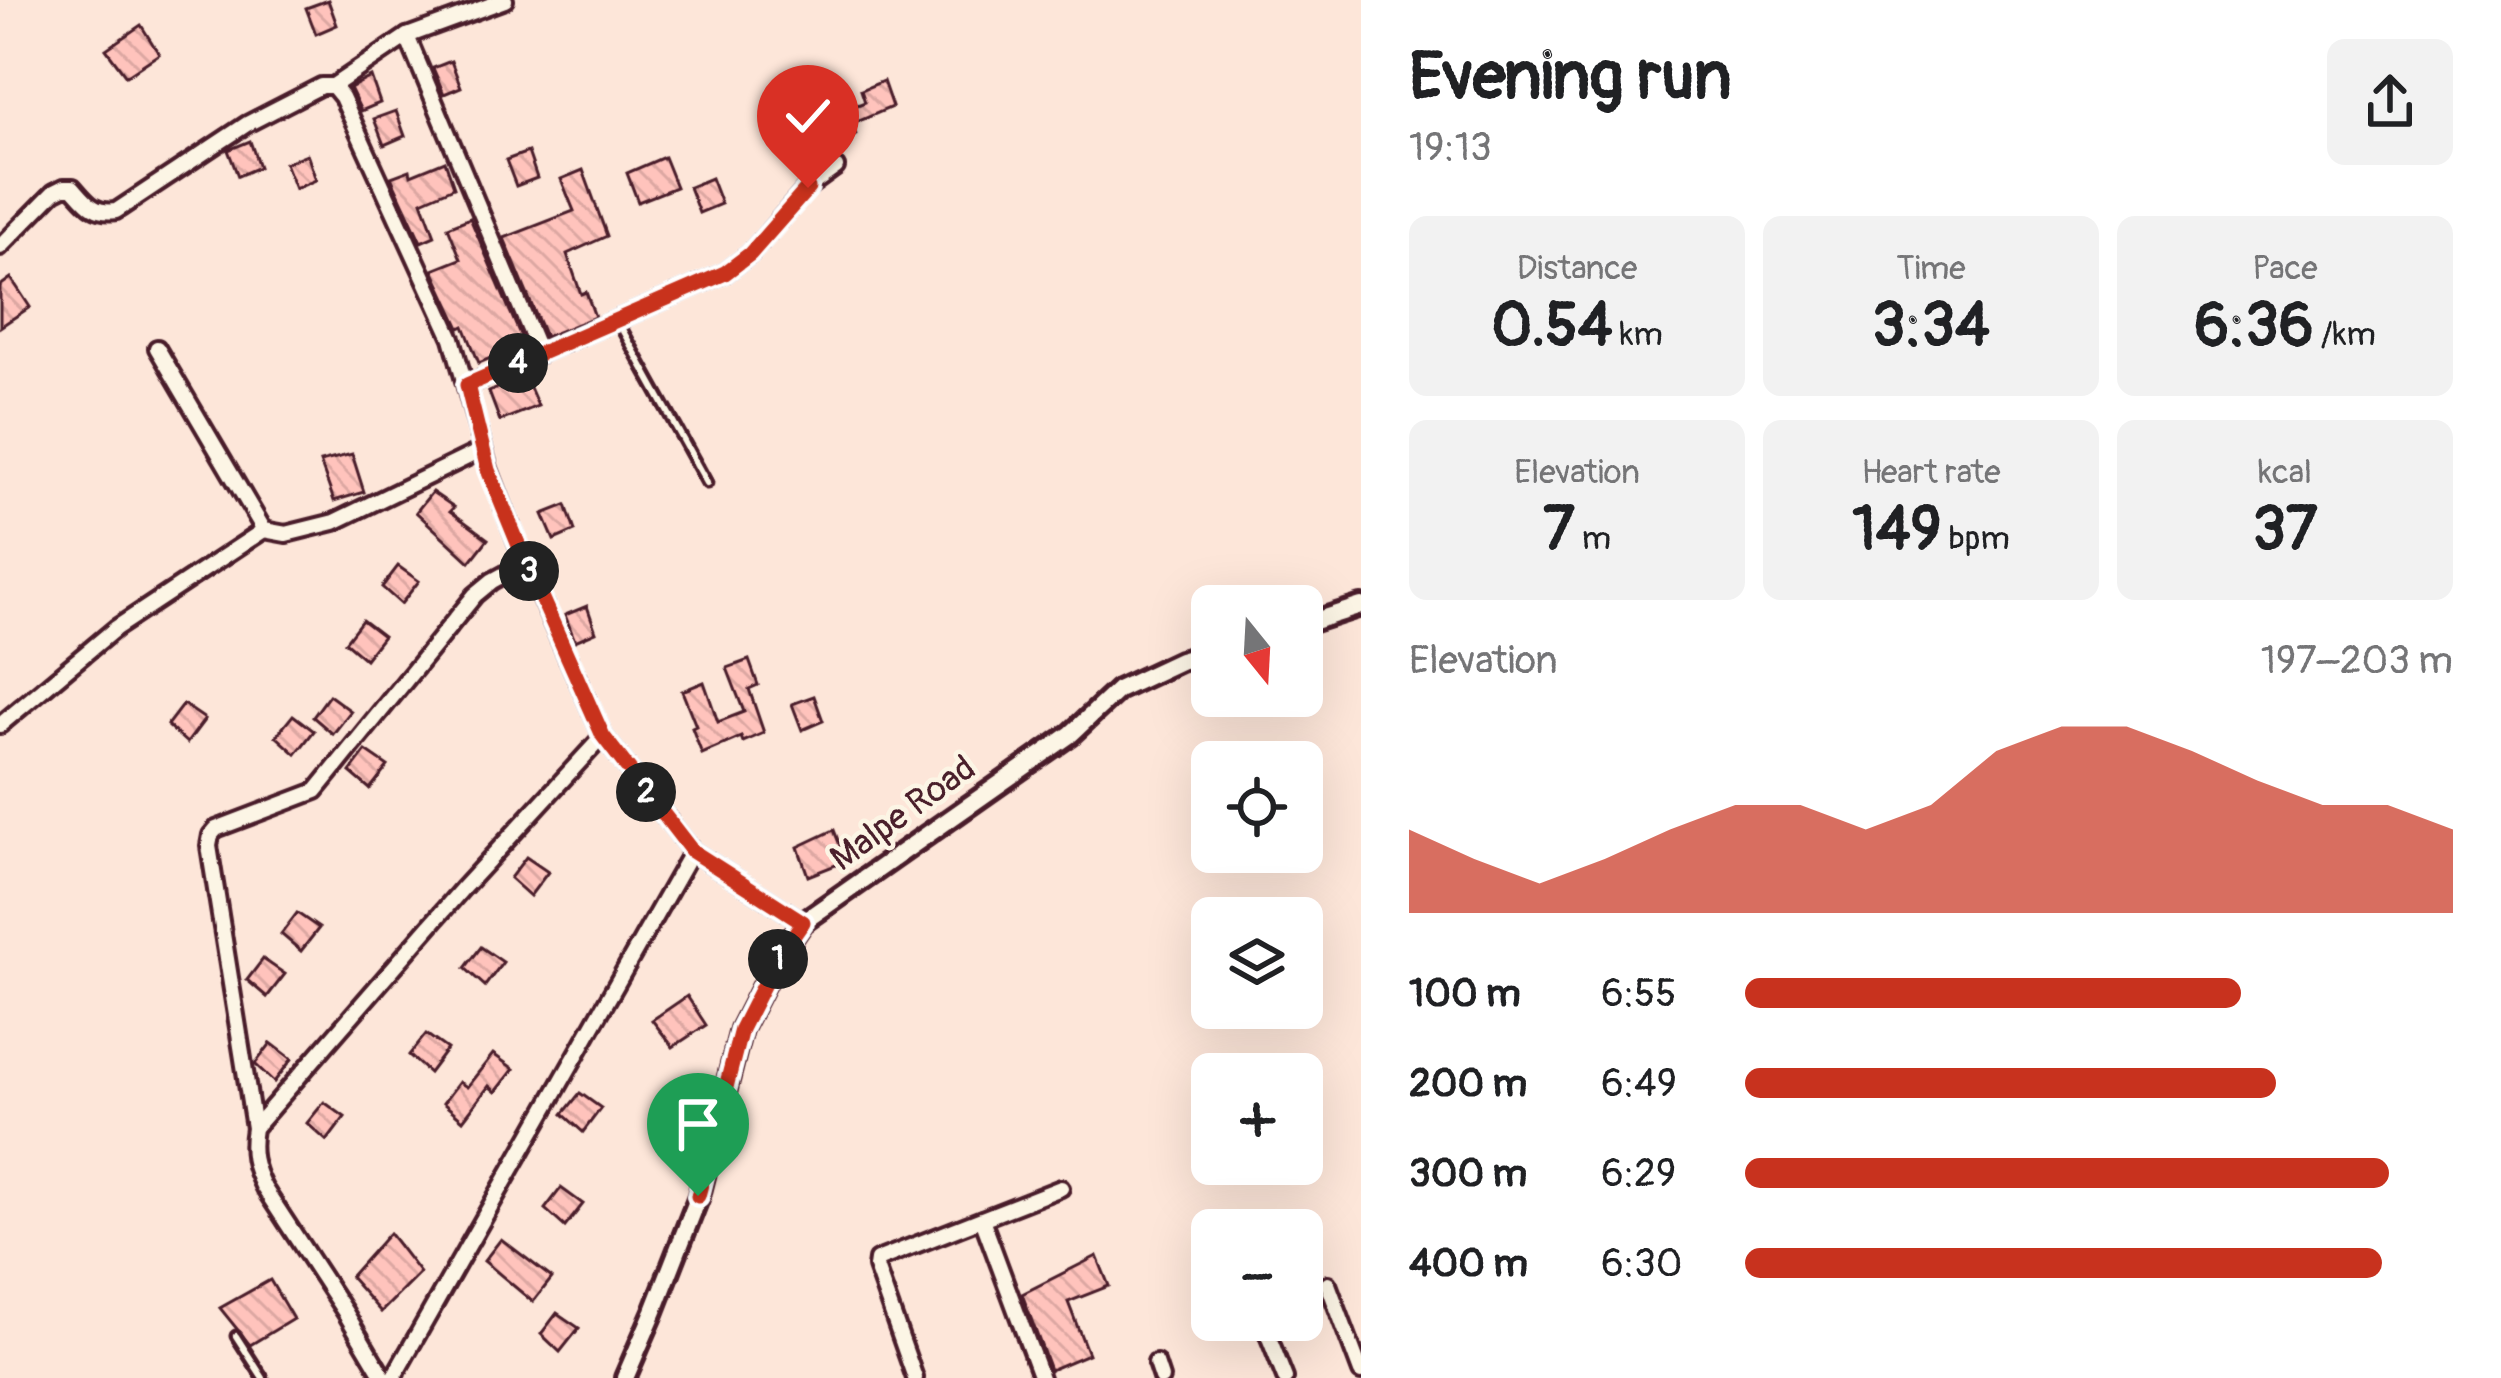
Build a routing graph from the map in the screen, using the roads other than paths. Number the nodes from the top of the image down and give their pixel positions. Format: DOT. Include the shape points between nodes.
graph roads {
  1 [pos="506,0"];
  2 [pos="407,36"];
  3 [pos="333,86"];
  4 [pos="836,167"];
  5 [pos="0,247"];
  6 [pos="617,320"];
  7 [pos="157,349"];
  8 [pos="540,354"];
  9 [pos="467,385"];
  10 [pos="482,450"];
  11 [pos="707,483"];
  12 [pos="264,530"];
  13 [pos="526,563"];
  14 [pos="1361,606"];
  15 [pos="1323,619"];
  16 [pos="1191,658"];
  17 [pos="0,725"];
  18 [pos="603,736"];
  19 [pos="692,851"];
  20 [pos="803,922"];
  21 [pos="254,1128"];
  22 [pos="1061,1188"];
  23 [pos="982,1219"];
  24 [pos="1328,1284"];
  25 [pos="236,1336"];
  26 [pos="1270,1341"];
  27 [pos="1361,1372"];
  28 [pos="263,1378"];
  29 [pos="384,1378"];
  30 [pos="393,1378"];
  31 [pos="625,1378"];
  32 [pos="915,1378"];
  33 [pos="1041,1378"];
  34 [pos="1285,1378"];
  1 -- 2 [label="street"];
  2 -- 3 [label="street"];
  2 -- 8 [label="street"];
  3 -- 5 [label="street" via="247,124 116,211 92,209 73,188 54,192"];
  3 -- 9 [label="street"];
  4 -- 6 [label="street" via="740,265"];
  6 -- 8 [label="street"];
  6 -- 11 [label="lane"];
  7 -- 12 [label="street"];
  8 -- 9 [label="street"];
  9 -- 10 [label="street"];
  10 -- 12 [label="street" via="334,522 286,534"];
  10 -- 13 [label="street"];
  12 -- 17 [label="street" via="116,628"];
  13 -- 18 [label="street"];
  13 -- 21 [label="street" via="475,595 316,791 211,836"];
  14 -- 15 [label="street"];
  16 -- 20 [label="street, Malpe Road" via="1118,690 1072,734"];
  18 -- 19 [label="street"];
  18 -- 21 [label="street"];
  19 -- 20 [label="street"];
  19 -- 30 [label="street"];
  20 -- 31 [label="street, Malpe Road" via="741,1029 698,1196"];
  21 -- 29 [label="street" via="250,1148 264,1187"];
  22 -- 23 [label="street"];
  23 -- 32 [label="street" via="875,1267"];
  23 -- 33 [label="street"];
  24 -- 27 [label="street"];
  25 -- 28 [label="lane"];
  26 -- 34 [label="street"];
}
